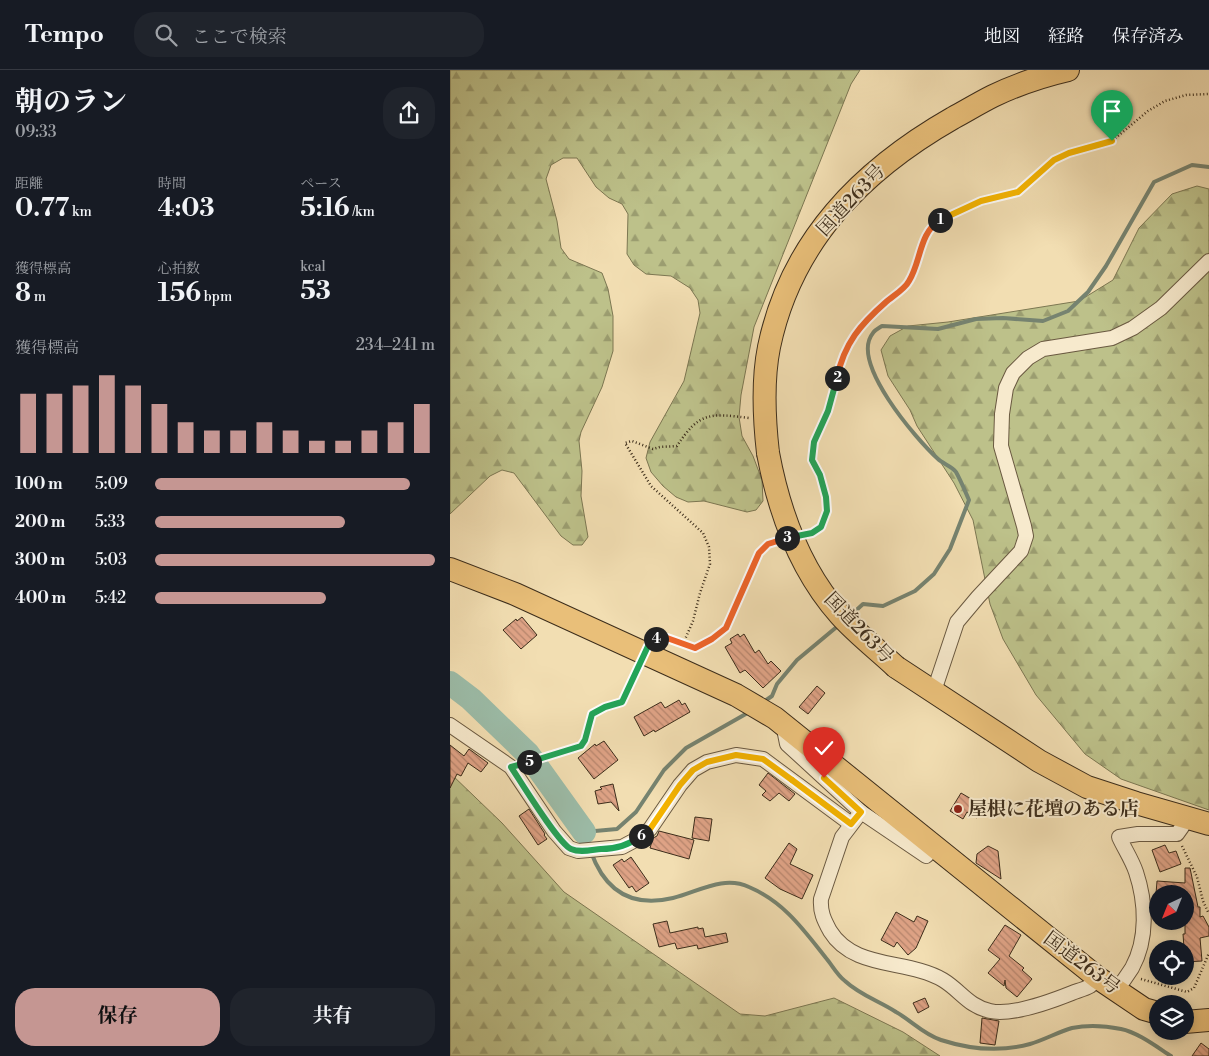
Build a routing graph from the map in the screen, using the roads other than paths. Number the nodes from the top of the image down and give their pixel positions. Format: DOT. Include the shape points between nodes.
graph roads {
  1 [pos="1068,70"];
  2 [pos="1209,261"];
  3 [pos="450,568"];
  4 [pos="934,691"];
  5 [pos="782,723"];
  6 [pos="450,725"];
  7 [pos="861,812"];
  8 [pos="851,824"];
  9 [pos="1209,824"];
  10 [pos="1180,825"];
  11 [pos="936,846"];
  12 [pos="1107,984"];
  13 [pos="1149,1010"];
  1 -- 4 [label="highway, 国道263号, bridge" via="993,96 935,128 900,151 862,184 842,204 800,262 769,348 765,429 768,453 778,498 794,542 811,576 840,615 896,667"];
  2 -- 4 [label="street" via="1161,308 1133,328 1112,338 1043,349 1013,373 1006,388 1001,446 1026,536 1021,551 957,622"];
  3 -- 5 [label="highway, 国道263号" via="515,594 736,695"];
  4 -- 10 [label="highway, 国道263号" via="1039,761 1087,787 1136,803"];
  5 -- 7 [label="street" via="787,744"];
  5 -- 11 [label="highway, 国道263号"];
  6 -- 8 [label="street" via="511,767 554,831 568,848 578,851 622,847 639,838 650,829 693,770 707,762 736,755 763,759"];
  7 -- 8 [label="street"];
  7 -- 11 [label="street" via="926,856"];
  8 -- 12 [label="street" via="842,837 821,899 824,921 847,949 863,958 909,967 944,980 972,1004 992,1012 1043,1004 1090,986"];
  9 -- 10 [label="highway, 国道263号"];
  10 -- 12 [label="street" via="1119,837 1135,870 1142,894 1144,921 1141,942 1130,970"];
  11 -- 12 [label="highway, 国道263号"];
  12 -- 13 [label="highway, 国道263号"];
}
